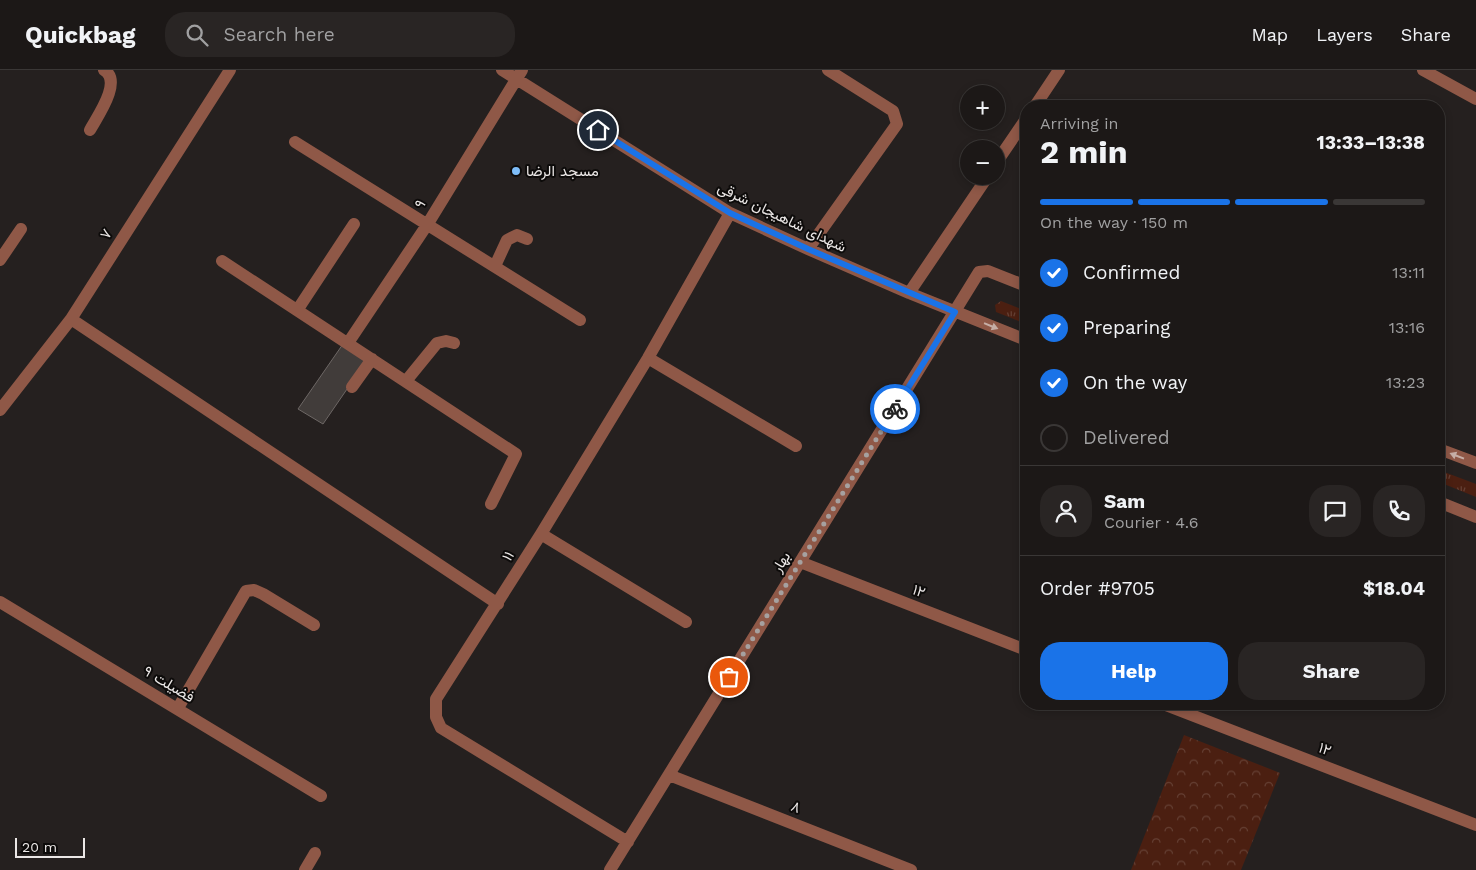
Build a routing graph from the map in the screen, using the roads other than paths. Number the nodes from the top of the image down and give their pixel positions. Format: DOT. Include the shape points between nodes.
graph roads {
  1 [pos="104,70"];
  2 [pos="230,70"];
  3 [pos="502,70"];
  4 [pos="828,70"];
  5 [pos="1059,70"];
  6 [pos="1424,70"];
  7 [pos="519,74"];
  8 [pos="1039,100"];
  9 [pos="1476,100"];
  10 [pos="1020,128"];
  11 [pos="90,130"];
  12 [pos="295,142"];
  13 [pos="1005,150"];
  14 [pos="982,185"];
  15 [pos="730,213"];
  16 [pos="354,224"];
  17 [pos="427,224"];
  18 [pos="21,229"];
  19 [pos="527,239"];
  20 [pos="808,249"];
  21 [pos="0,260"];
  22 [pos="222,261"];
  23 [pos="495,266"];
  24 [pos="1020,284"];
  25 [pos="909,293"];
  26 [pos="298,309"];
  27 [pos="955,312"];
  28 [pos="71,319"];
  29 [pos="580,320"];
  30 [pos="1020,338"];
  31 [pos="454,343"];
  32 [pos="348,344"];
  33 [pos="648,358"];
  34 [pos="372,360"];
  35 [pos="406,381"];
  36 [pos="352,387"];
  37 [pos="0,410"];
  38 [pos="796,446"];
  39 [pos="1445,451"];
  40 [pos="1476,464"];
  41 [pos="491,504"];
  42 [pos="1445,504"];
  43 [pos="1476,517"];
  44 [pos="541,534"];
  45 [pos="800,562"];
  46 [pos="0,602"];
  47 [pos="498,604"];
  48 [pos="686,622"];
  49 [pos="314,625"];
  50 [pos="1020,648"];
  51 [pos="178,708"];
  52 [pos="1178,710"];
  53 [pos="669,775"];
  54 [pos="321,796"];
  55 [pos="1476,826"];
  56 [pos="628,842"];
  57 [pos="315,853"];
  58 [pos="305,870"];
  59 [pos="610,870"];
  60 [pos="911,870"];
  1 -- 11 [label="street" via="112,82 111,90"];
  2 -- 28 [label="street, ۷"];
  3 -- 7 [label="street, شهدای شاهیجان شرقی"];
  4 -- 20 [label="street" via="893,111 898,124"];
  5 -- 8 [label="street"];
  6 -- 9 [label="street"];
  7 -- 15 [label="street, شهدای شاهیجان شرقی"];
  7 -- 17 [label="street, ۹"];
  10 -- 13 [label="street"];
  12 -- 17 [label="street"];
  14 -- 25 [label="street"];
  15 -- 20 [label="street, شهدای شاهیجان شرقی"];
  15 -- 33 [label="street, ۱۱"];
  16 -- 26 [label="street"];
  17 -- 23 [label="street"];
  17 -- 32 [label="street, ۹"];
  18 -- 21 [label="street"];
  19 -- 23 [label="street" via="517,235 507,240"];
  20 -- 25 [label="street, شهدای شاهیجان شرقی"];
  22 -- 26 [label="street"];
  23 -- 29 [label="street"];
  24 -- 27 [label="street, بهار" via="980,272"];
  25 -- 27 [label="street, شهدای شاهیجان شرقی"];
  26 -- 32 [label="street"];
  27 -- 30 [label="street, شهدای شاهیجان شرقی, one-way"];
  27 -- 45 [label="street, بهار"];
  28 -- 37 [label="street, ۷"];
  28 -- 47 [label="street"];
  31 -- 35 [label="street" via="437,344"];
  32 -- 34 [label="street"];
  33 -- 38 [label="street"];
  33 -- 44 [label="street, ۱۱"];
  34 -- 35 [label="street"];
  34 -- 36 [label="street"];
  35 -- 41 [label="street" via="516,454"];
  40 -- 39 [label="street, one-way"];
  42 -- 43 [label="street"];
  44 -- 47 [label="street, ۱۱"];
  44 -- 48 [label="street"];
  45 -- 50 [label="street, ۱۲"];
  45 -- 53 [label="street, بهار"];
  46 -- 51 [label="street, فضیلت ۹"];
  47 -- 56 [label="street, ۱۱" via="436,699 436,717 442,728"];
  49 -- 51 [label="street" via="263,594 246,591"];
  51 -- 54 [label="street, فضیلت ۹"];
  52 -- 55 [label="street, ۱۲"];
  53 -- 56 [label="street, بهار"];
  53 -- 60 [label="street, ۸"];
  56 -- 59 [label="street, بهار"];
  57 -- 58 [label="street"];
}
